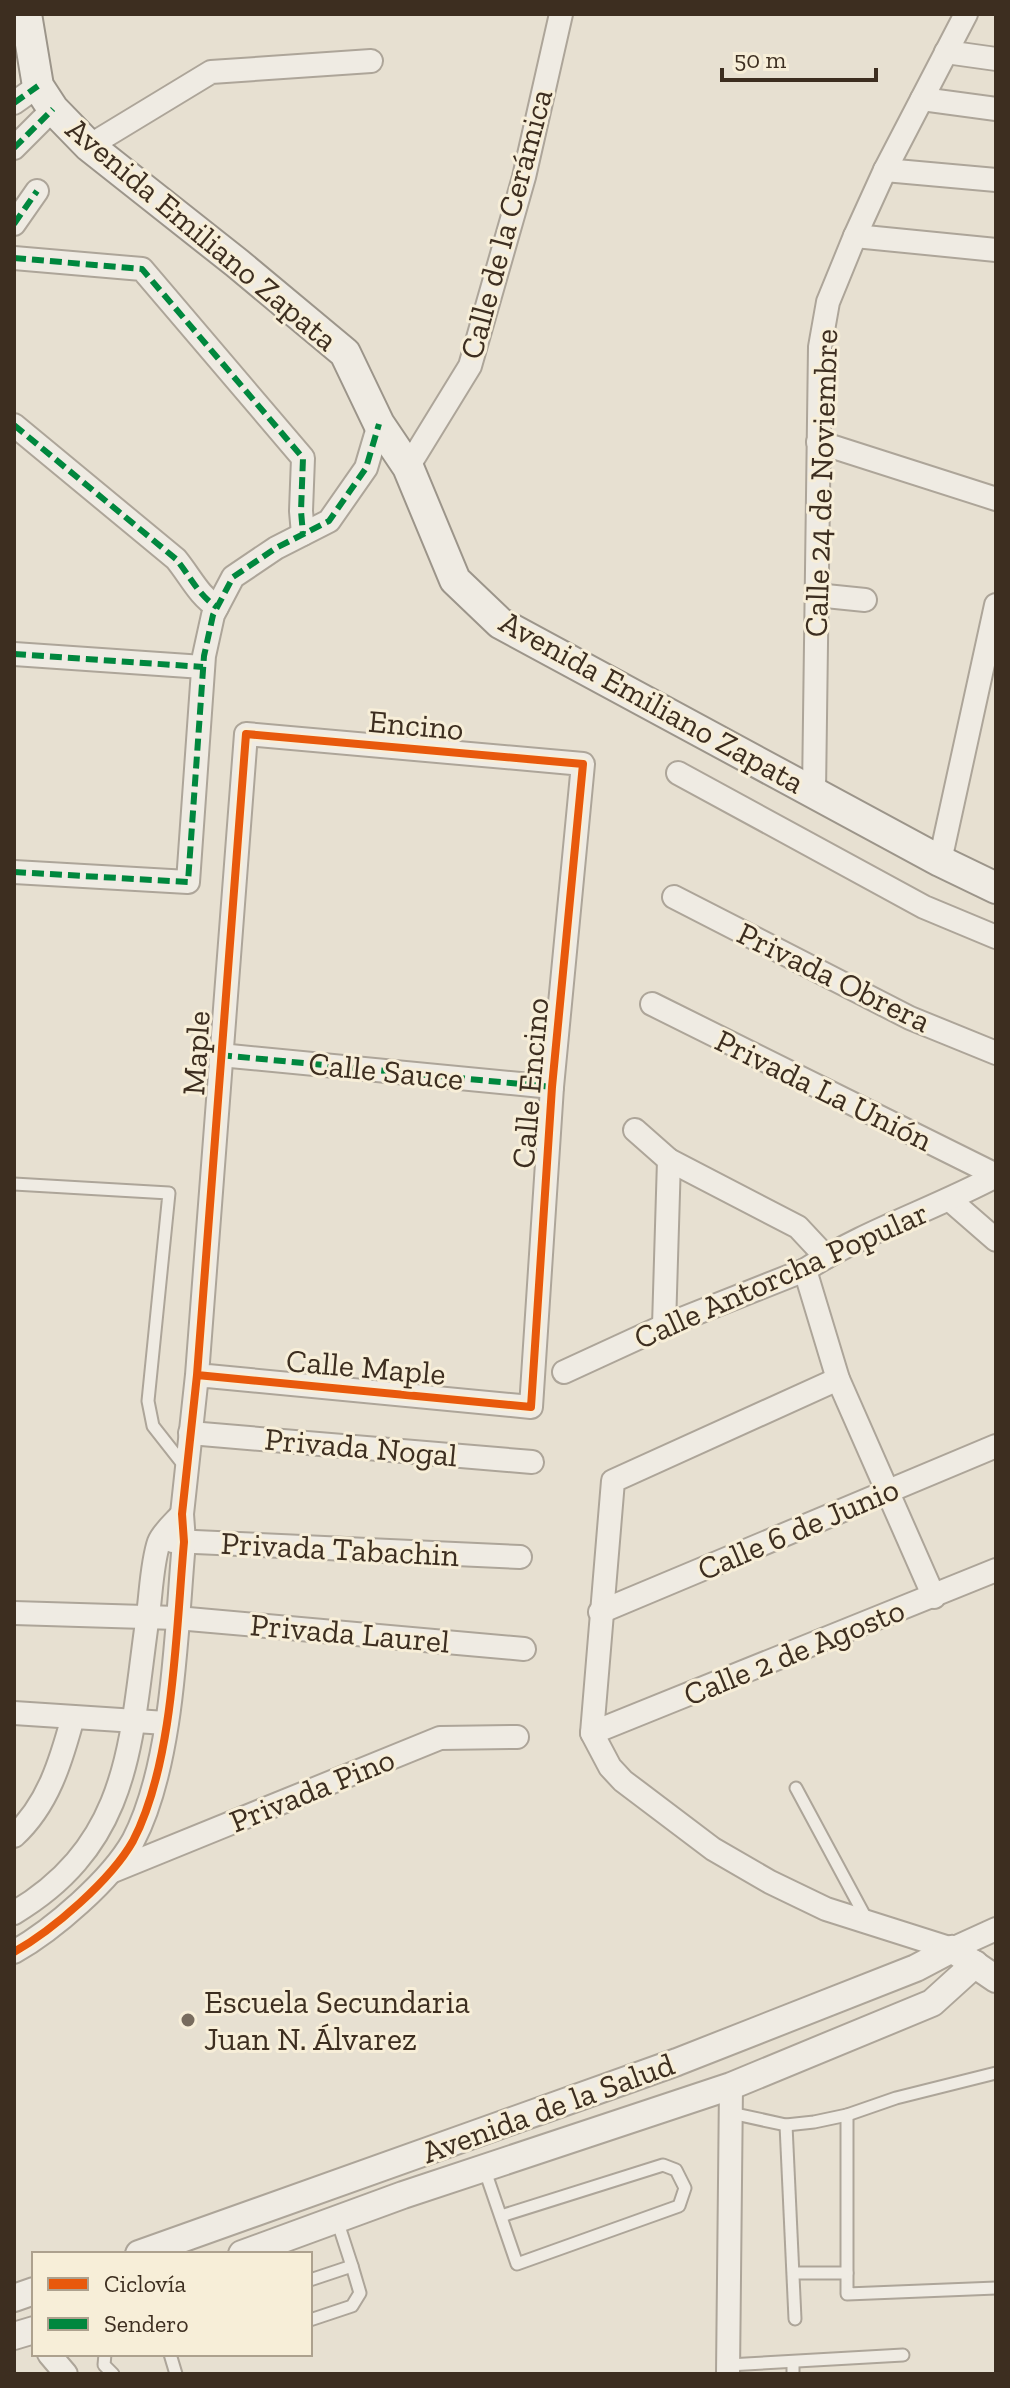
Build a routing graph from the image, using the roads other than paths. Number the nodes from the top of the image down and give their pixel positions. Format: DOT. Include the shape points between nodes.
graph roads {
  1 [pos="26,14"];
  2 [pos="561,14"];
  3 [pos="966,14"];
  4 [pos="946,52"];
  5 [pos="996,59"];
  6 [pos="371,61"];
  7 [pos="35,99"];
  8 [pos="922,99"];
  9 [pos="996,109"];
  10 [pos="89,146"];
  11 [pos="14,148"];
  12 [pos="885,170"];
  13 [pos="996,180"];
  14 [pos="37,191"];
  15 [pos="14,224"];
  16 [pos="855,236"];
  17 [pos="996,250"];
  18 [pos="14,258"];
  19 [pos="379,424"];
  20 [pos="14,425"];
  21 [pos="818,442"];
  22 [pos="408,467"];
  23 [pos="996,499"];
  24 [pos="303,534"];
  25 [pos="816,595"];
  26 [pos="865,600"];
  27 [pos="996,605"];
  28 [pos="217,607"];
  29 [pos="14,654"];
  30 [pos="203,667"];
  31 [pos="246,734"];
  32 [pos="583,764"];
  33 [pos="678,773"];
  34 [pos="814,792"];
  35 [pos="940,861"];
  36 [pos="14,872"];
  37 [pos="996,888"];
  38 [pos="674,897"];
  39 [pos="996,937"];
  40 [pos="652,1004"];
  41 [pos="996,1053"];
  42 [pos="220,1055"];
  43 [pos="552,1087"];
  44 [pos="635,1130"];
  45 [pos="669,1160"];
  46 [pos="996,1176"];
  47 [pos="14,1184"];
  48 [pos="950,1200"];
  49 [pos="996,1240"];
  50 [pos="826,1257"];
  51 [pos="805,1270"];
  52 [pos="664,1326"];
  53 [pos="564,1372"];
  54 [pos="197,1375"];
  55 [pos="838,1379"];
  56 [pos="531,1407"];
  57 [pos="190,1433"];
  58 [pos="996,1446"];
  59 [pos="532,1462"];
  60 [pos="187,1470"];
  61 [pos="888,1491"];
  62 [pos="182,1514"];
  63 [pos="159,1540"];
  64 [pos="184,1542"];
  65 [pos="520,1557"];
  66 [pos="996,1570"];
  67 [pos="934,1597"];
  68 [pos="600,1612"];
  69 [pos="14,1613"];
  70 [pos="148,1617"];
  71 [pos="177,1618"];
  72 [pos="524,1649"];
  73 [pos="14,1713"];
  74 [pos="73,1717"];
  75 [pos="134,1719"];
  76 [pos="166,1723"];
  77 [pos="592,1733"];
  78 [pos="517,1737"];
  79 [pos="796,1788"];
  80 [pos="14,1808"];
  81 [pos="37,1810"];
  82 [pos="14,1836"];
  83 [pos="113,1871"];
  84 [pos="14,1913"];
  85 [pos="867,1920"];
  86 [pos="992,1930"];
  87 [pos="952,1949"];
  88 [pos="14,1952"];
  89 [pos="990,1974"];
  90 [pos="996,2073"];
  91 [pos="731,2086"];
  92 [pos="731,2113"];
  93 [pos="847,2115"];
  94 [pos="786,2125"];
  95 [pos="484,2168"];
  96 [pos="501,2216"];
  97 [pos="336,2220"];
  98 [pos="145,2252"];
  99 [pos="248,2252"];
  100 [pos="352,2266"];
  101 [pos="794,2273"];
  102 [pos="847,2273"];
  103 [pos="312,2279"];
  104 [pos="996,2288"];
  105 [pos="312,2319"];
  106 [pos="795,2319"];
  107 [pos="903,2355"];
  108 [pos="51,2356"];
  109 [pos="105,2356"];
  110 [pos="793,2368"];
  111 [pos="728,2370"];
  112 [pos="66,2374"];
  113 [pos="113,2374"];
  1 -- 7 [label="main road"];
  2 -- 22 [label="street, Calle de la Cerámica" via="524,177 470,366"];
  3 -- 4 [label="street, Calle 24 de Noviembre"];
  4 -- 5 [label="street"];
  4 -- 8 [label="street, Calle 24 de Noviembre"];
  6 -- 10 [label="street" via="211,72"];
  7 -- 10 [label="main road, Avenida Emiliano Zapata"];
  7 -- 11 [label="street"];
  8 -- 9 [label="street"];
  8 -- 12 [label="street, Calle 24 de Noviembre"];
  10 -- 19 [label="main road, Avenida Emiliano Zapata" via="345,353"];
  12 -- 13 [label="street"];
  12 -- 16 [label="street, Calle 24 de Noviembre"];
  14 -- 15 [label="street"];
  16 -- 17 [label="street"];
  16 -- 21 [label="street, Calle 24 de Noviembre" via="828,302 820,347"];
  18 -- 24 [label="street" via="142,269 303,458"];
  19 -- 22 [label="main road, Avenida Emiliano Zapata"];
  19 -- 24 [label="street" via="366,468 329,521"];
  20 -- 28 [label="street" via="176,559 202,598"];
  21 -- 23 [label="street"];
  21 -- 25 [label="street, Calle 24 de Noviembre"];
  22 -- 34 [label="main road, Avenida Emiliano Zapata" via="455,580 500,623"];
  24 -- 28 [label="street" via="233,577"];
  25 -- 26 [label="street"];
  25 -- 34 [label="street, Calle 24 de Noviembre"];
  27 -- 35 [label="street"];
  28 -- 30 [label="street"];
  29 -- 30 [label="street"];
  30 -- 36 [label="street" via="188,882"];
  31 -- 32 [label="street, Encino"];
  31 -- 42 [label="street, Maple"];
  32 -- 43 [label="street, Calle Encino"];
  33 -- 39 [label="street" via="924,907"];
  34 -- 35 [label="main road, Avenida Emiliano Zapata"];
  35 -- 37 [label="main road, Avenida Emiliano Zapata"];
  38 -- 41 [label="street, Privada Obrera" via="910,1018"];
  40 -- 46 [label="street, Privada La Unión"];
  42 -- 43 [label="street, Calle Sauce"];
  42 -- 54 [label="street, Maple"];
  43 -- 56 [label="street, Calle Encino"];
  44 -- 45 [label="street"];
  45 -- 50 [label="street" via="798,1227"];
  45 -- 52 [label="street"];
  46 -- 48 [label="street, Calle Antorcha Popular"];
  47 -- 60 [label="lane" via="169,1193 148,1401 153,1426"];
  48 -- 49 [label="street"];
  48 -- 50 [label="street, Calle Antorcha Popular"];
  50 -- 51 [label="street, Calle Antorcha Popular"];
  51 -- 52 [label="street, Calle Antorcha Popular"];
  51 -- 55 [label="street"];
  52 -- 53 [label="street, Calle Antorcha Popular"];
  54 -- 56 [label="street, Calle Maple"];
  54 -- 57 [label="street, Maple"];
  55 -- 61 [label="street"];
  55 -- 68 [label="street" via="613,1481"];
  57 -- 59 [label="street, Privada Nogal"];
  57 -- 60 [label="street, Maple"];
  58 -- 61 [label="street, Calle 6 de Junio"];
  60 -- 62 [label="street, Maple"];
  61 -- 67 [label="street"];
  61 -- 68 [label="street, Calle 6 de Junio"];
  62 -- 63 [label="street"];
  62 -- 64 [label="street, Maple"];
  63 -- 64 [label="street, Privada Tabachin"];
  63 -- 70 [label="street"];
  64 -- 65 [label="street, Privada Tabachin"];
  64 -- 71 [label="street, Maple"];
  66 -- 67 [label="street, Calle 2 de Agosto"];
  67 -- 77 [label="street, Calle 2 de Agosto"];
  68 -- 77 [label="street"];
  69 -- 70 [label="street"];
  70 -- 71 [label="street, Privada Laurel"];
  70 -- 75 [label="street"];
  71 -- 72 [label="street, Privada Laurel"];
  71 -- 76 [label="street, Maple"];
  73 -- 74 [label="street"];
  74 -- 75 [label="street"];
  74 -- 81 [label="street" via="60,1764"];
  75 -- 76 [label="street"];
  75 -- 84 [label="street" via="123,1779 104,1825 70,1870"];
  76 -- 83 [label="street, Maple" via="151,1799"];
  77 -- 85 [label="street" via="623,1781 713,1849 826,1909"];
  78 -- 83 [label="street, Privada Pino" via="440,1738"];
  79 -- 85 [label="lane"];
  80 -- 81 [label="street"];
  81 -- 82 [label="street"];
  83 -- 88 [label="street"];
  85 -- 87 [label="street"];
  86 -- 87 [label="street"];
  86 -- 89 [label="street"];
  87 -- 89 [label="street"];
  87 -- 98 [label="street, Avenida de la Salud" via="677,2062"];
  89 -- 91 [label="street, Avenida de la Salud"];
  90 -- 93 [label="lane"];
  91 -- 92 [label="street"];
  91 -- 95 [label="street, Avenida de la Salud"];
  92 -- 94 [label="lane"];
  92 -- 111 [label="street"];
  93 -- 94 [label="lane"];
  93 -- 102 [label="lane"];
  94 -- 101 [label="lane"];
  95 -- 96 [label="lane"];
  95 -- 97 [label="street, Avenida de la Salud"];
  96 -- 96 [label="lane" via="663,2165 676,2170 685,2188 679,2206 517,2264"];
  97 -- 99 [label="street, Avenida de la Salud"];
  97 -- 100 [label="lane"];
  100 -- 103 [label="lane"];
  100 -- 105 [label="lane" via="360,2293 352,2306"];
  101 -- 102 [label="lane"];
  101 -- 106 [label="lane"];
  102 -- 104 [label="lane" via="847,2294"];
  107 -- 110 [label="lane"];
  108 -- 112 [label="street"];
  109 -- 113 [label="lane" via="104,2365"];
  110 -- 111 [label="lane"];
}
